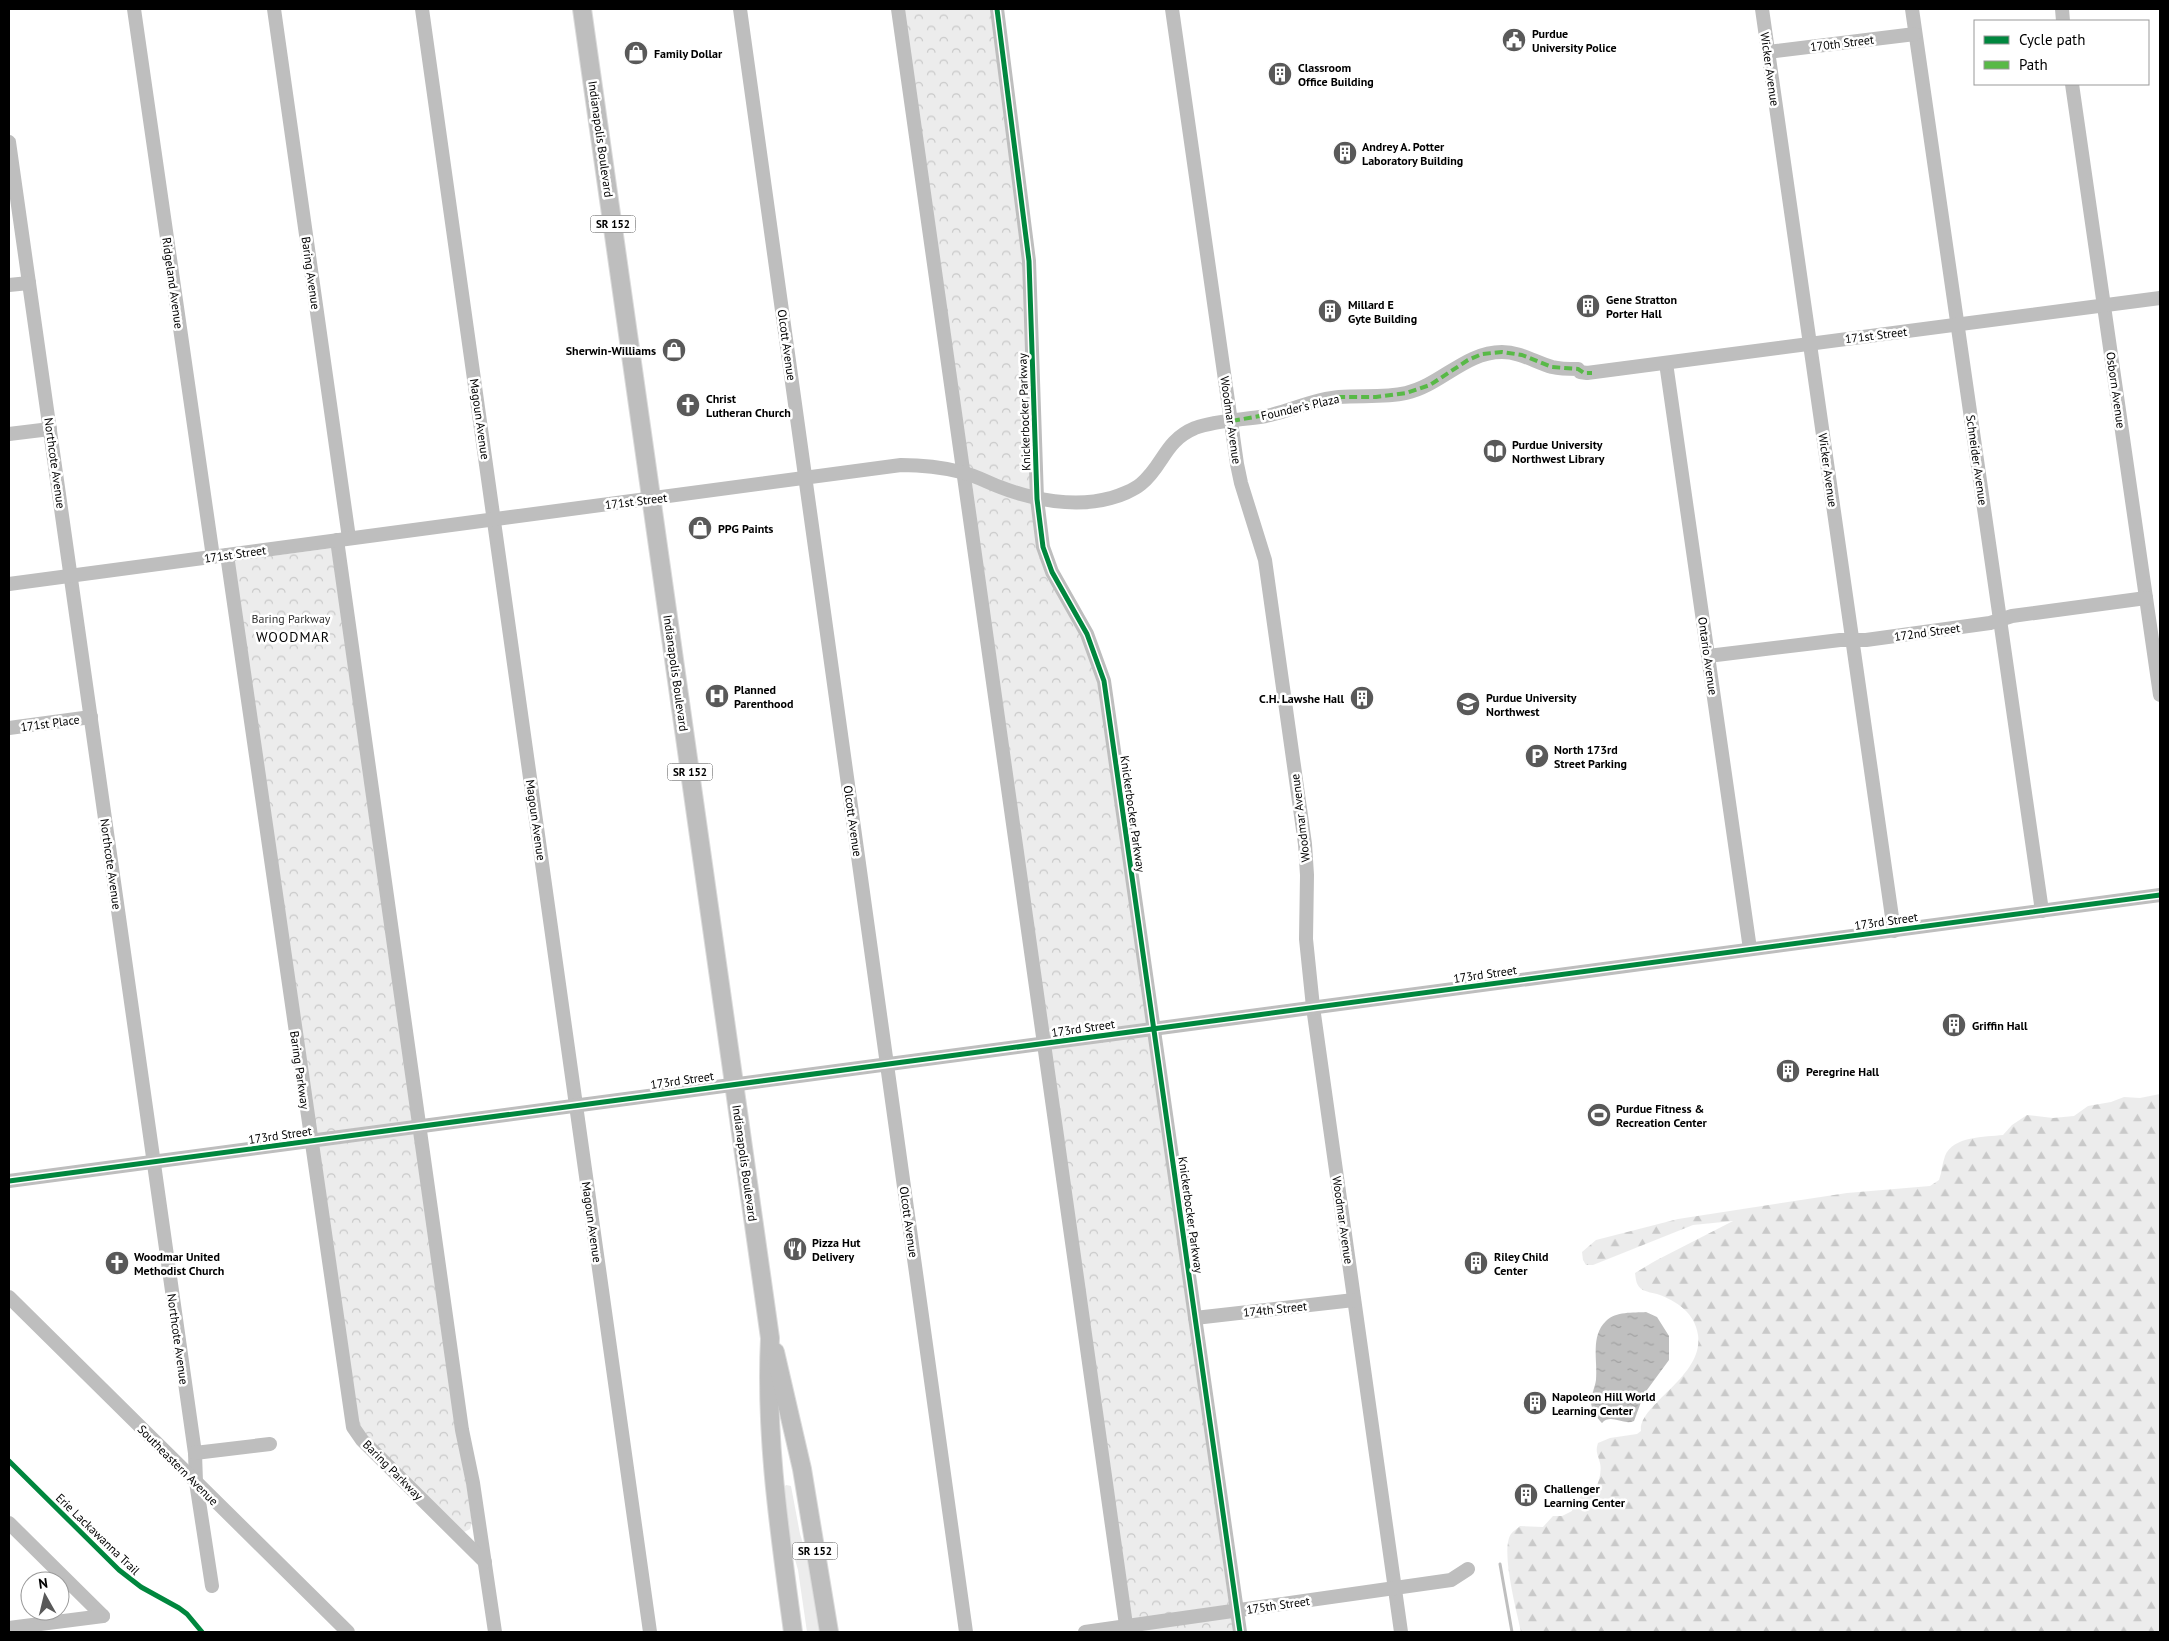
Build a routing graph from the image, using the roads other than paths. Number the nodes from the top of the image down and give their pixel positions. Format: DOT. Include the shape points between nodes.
graph roads {
  1 [pos="134,9"];
  2 [pos="274,9"];
  3 [pos="422,9"];
  4 [pos="582,9"];
  5 [pos="740,9"];
  6 [pos="898,9"];
  7 [pos="997,9"];
  8 [pos="1172,9"];
  9 [pos="1762,9"];
  10 [pos="1912,9"];
  11 [pos="1916,34"];
  12 [pos="1768,52"];
  13 [pos="2072,85"];
  14 [pos="9,142"];
  15 [pos="28,283"];
  16 [pos="9,285"];
  17 [pos="2160,298"];
  18 [pos="2104,306"];
  19 [pos="1957,325"];
  20 [pos="1810,344"];
  21 [pos="1666,363"];
  22 [pos="1592,372"];
  23 [pos="1232,421"];
  24 [pos="50,429"];
  25 [pos="9,434"];
  26 [pos="963,472"];
  27 [pos="805,478"];
  28 [pos="1037,498"];
  29 [pos="653,499"];
  30 [pos="494,519"];
  31 [pos="343,539"];
  32 [pos="227,555"];
  33 [pos="213,557"];
  34 [pos="71,576"];
  35 [pos="9,584"];
  36 [pos="2146,598"];
  37 [pos="2000,619"];
  38 [pos="1852,640"];
  39 [pos="1708,656"];
  40 [pos="2160,695"];
  41 [pos="91,717"];
  42 [pos="9,728"];
  43 [pos="2160,895"];
  44 [pos="2042,911"];
  45 [pos="1894,931"];
  46 [pos="1750,949"];
  47 [pos="1314,1007"];
  48 [pos="1154,1029"];
  49 [pos="1044,1044"];
  50 [pos="887,1063"];
  51 [pos="734,1084"];
  52 [pos="576,1105"];
  53 [pos="419,1126"];
  54 [pos="310,1141"];
  55 [pos="153,1162"];
  56 [pos="9,1180"];
  57 [pos="9,1297"];
  58 [pos="1354,1300"];
  59 [pos="1195,1318"];
  60 [pos="770,1338"];
  61 [pos="791,1417"];
  62 [pos="770,1420"];
  63 [pos="270,1444"];
  64 [pos="195,1453"];
  65 [pos="802,1469"];
  66 [pos="774,1473"];
  67 [pos="196,1482"];
  68 [pos="9,1523"];
  69 [pos="485,1562"];
  70 [pos="1468,1569"];
  71 [pos="212,1586"];
  72 [pos="1395,1588"];
  73 [pos="1238,1611"];
  74 [pos="9,1628"];
  75 [pos="1126,1630"];
  76 [pos="348,1632"];
  77 [pos="495,1632"];
  78 [pos="650,1632"];
  79 [pos="793,1632"];
  80 [pos="828,1632"];
  81 [pos="966,1632"];
  82 [pos="1084,1632"];
  83 [pos="1240,1632"];
  84 [pos="1401,1632"];
  1 -- 33 [label="street, Ridgeland Avenue"];
  2 -- 31 [label="street, Baring Avenue"];
  3 -- 30 [label="street, Magoun Avenue"];
  4 -- 29 [label="main road, Indianapolis Boulevard / SR 152"];
  5 -- 27 [label="street, Olcott Avenue"];
  6 -- 26 [label="street"];
  7 -- 28 [label="street, Knickerbocker Parkway" via="1029,260"];
  8 -- 23 [label="street, Woodmar Avenue"];
  9 -- 12 [label="street, Wicker Avenue"];
  10 -- 11 [label="street, Schneider Avenue"];
  11 -- 12 [label="street, 170th Street"];
  11 -- 19 [label="street, Schneider Avenue"];
  12 -- 20 [label="street, Wicker Avenue"];
  13 -- 18 [label="street, Osborn Avenue"];
  14 -- 15 [label="street, Northcote Avenue"];
  15 -- 16 [label="street"];
  15 -- 24 [label="street, Northcote Avenue"];
  17 -- 18 [label="street, 171st Street"];
  18 -- 19 [label="street, 171st Street"];
  18 -- 36 [label="street, Osborn Avenue"];
  19 -- 20 [label="street, 171st Street"];
  19 -- 37 [label="street, Schneider Avenue"];
  20 -- 21 [label="street, 171st Street"];
  20 -- 38 [label="street, Wicker Avenue"];
  21 -- 22 [label="street, 171st Street"];
  21 -- 39 [label="street, Ontario Avenue"];
  22 -- 23 [label="street, Founder's Plaza" via="1552,367 1522,354 1482,354 1430,385 1406,393 1326,399 1266,416"];
  23 -- 28 [label="street, 171st Street" via="1205,425 1187,432 1169,445 1141,484 1111,498 1076,502"];
  23 -- 47 [label="street, Woodmar Avenue" via="1241,483 1265,560 1305,844 1306,939"];
  24 -- 25 [label="street"];
  24 -- 34 [label="street, Northcote Avenue"];
  26 -- 27 [label="street, 171st Street" via="926,465 901,465"];
  26 -- 28 [label="street, 171st Street"];
  26 -- 49 [label="street"];
  27 -- 29 [label="street, 171st Street"];
  27 -- 50 [label="street, Olcott Avenue"];
  28 -- 48 [label="street, Knickerbocker Parkway" via="1043,547 1052,572 1087,634 1104,681"];
  29 -- 30 [label="street, 171st Street"];
  29 -- 51 [label="main road, Indianapolis Boulevard / SR 152"];
  30 -- 31 [label="street, 171st Street"];
  30 -- 52 [label="street, Magoun Avenue"];
  31 -- 32 [label="street, 171st Street"];
  31 -- 53 [label="street"];
  32 -- 33 [label="street, 171st Street"];
  32 -- 54 [label="street, Baring Parkway"];
  33 -- 34 [label="street, 171st Street"];
  34 -- 35 [label="street, 171st Street"];
  34 -- 41 [label="street, Northcote Avenue"];
  36 -- 37 [label="street, 172nd Street"];
  36 -- 40 [label="street, Osborn Avenue"];
  37 -- 38 [label="street, 172nd Street" via="1927,632"];
  37 -- 44 [label="street, Schneider Avenue"];
  38 -- 39 [label="street, 172nd Street"];
  38 -- 45 [label="street, Wicker Avenue"];
  39 -- 46 [label="street, Ontario Avenue"];
  41 -- 42 [label="street, 171st Place"];
  41 -- 55 [label="street, Northcote Avenue"];
  43 -- 44 [label="street, 173rd Street"];
  44 -- 45 [label="street, 173rd Street"];
  45 -- 46 [label="street, 173rd Street"];
  46 -- 47 [label="street, 173rd Street"];
  47 -- 48 [label="street, 173rd Street"];
  47 -- 58 [label="street, Woodmar Avenue"];
  48 -- 49 [label="street, 173rd Street"];
  48 -- 59 [label="street, Knickerbocker Parkway"];
  49 -- 50 [label="street, 173rd Street"];
  49 -- 75 [label="street"];
  50 -- 51 [label="street, 173rd Street"];
  50 -- 81 [label="street, Olcott Avenue"];
  51 -- 52 [label="street, 173rd Street"];
  51 -- 60 [label="main road, Indianapolis Boulevard / SR 152"];
  52 -- 53 [label="street, 173rd Street"];
  52 -- 78 [label="street, Magoun Avenue"];
  53 -- 54 [label="street, 173rd Street"];
  53 -- 69 [label="street" via="462,1430"];
  54 -- 55 [label="street, 173rd Street"];
  54 -- 69 [label="street, Baring Parkway" via="353,1427 362,1440"];
  55 -- 56 [label="street, 173rd Street"];
  55 -- 64 [label="street, Northcote Avenue"];
  57 -- 67 [label="street, Southeastern Avenue"];
  58 -- 59 [label="street, 174th Street"];
  58 -- 72 [label="street, Woodmar Avenue"];
  59 -- 73 [label="street, Knickerbocker Parkway"];
  60 -- 61 [label="main road, Indianapolis Boulevard / SR 152"];
  60 -- 62 [label="main road, Indianapolis Boulevard / SR 152"];
  61 -- 62 [label="main road"];
  61 -- 65 [label="main road, Indianapolis Boulevard / SR 152"];
  62 -- 66 [label="main road, Indianapolis Boulevard / SR 152"];
  63 -- 64 [label="street"];
  64 -- 67 [label="street, Northcote Avenue"];
  65 -- 66 [label="main road"];
  65 -- 80 [label="main road, Indianapolis Boulevard / SR 152"];
  66 -- 79 [label="main road, Indianapolis Boulevard / SR 152"];
  67 -- 71 [label="street, Northcote Avenue"];
  67 -- 76 [label="street, Southeastern Avenue"];
  68 -- 74 [label="street" via="103,1616"];
  69 -- 77 [label="street"];
  70 -- 72 [label="street, 175th Street" via="1451,1580"];
  72 -- 73 [label="street, 175th Street"];
  72 -- 84 [label="street, Woodmar Avenue"];
  73 -- 75 [label="street, 175th Street"];
  73 -- 83 [label="street, Knickerbocker Parkway"];
  75 -- 82 [label="street, 175th Street"];
}
